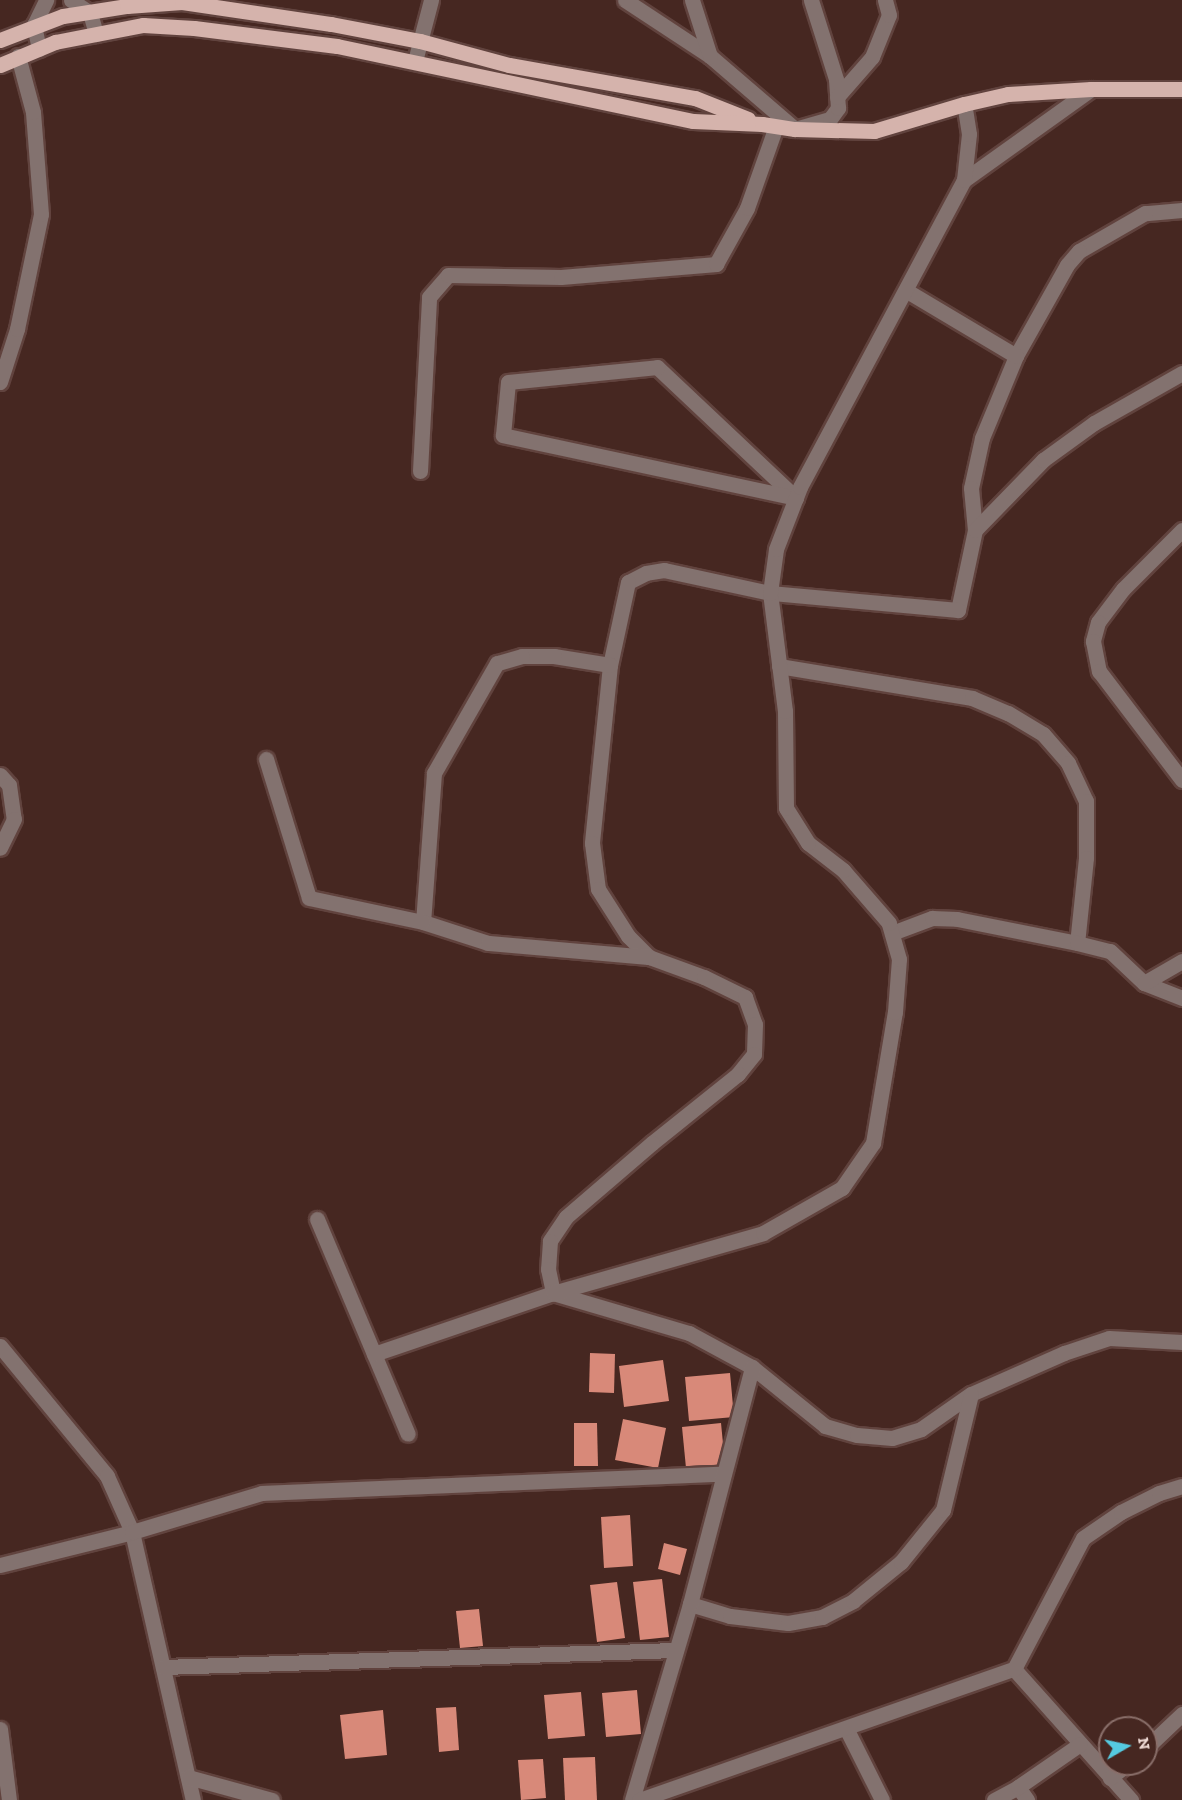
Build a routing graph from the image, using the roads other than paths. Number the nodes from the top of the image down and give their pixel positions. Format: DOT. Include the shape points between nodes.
graph roads {
  1 [pos="46,0"];
  2 [pos="71,0"];
  3 [pos="431,0"];
  4 [pos="625,0"];
  5 [pos="692,0"];
  6 [pos="811,0"];
  7 [pos="885,0"];
  8 [pos="90,13"];
  9 [pos="34,25"];
  10 [pos="96,34"];
  11 [pos="0,40"];
  12 [pos="420,41"];
  13 [pos="39,49"];
  14 [pos="18,56"];
  15 [pos="710,56"];
  16 [pos="415,61"];
  17 [pos="0,64"];
  18 [pos="1091,89"];
  19 [pos="1182,89"];
  20 [pos="837,97"];
  21 [pos="964,104"];
  22 [pos="769,125"];
  23 [pos="795,129"];
  24 [pos="964,180"];
  25 [pos="1182,210"];
  26 [pos="907,291"];
  27 [pos="1016,356"];
  28 [pos="1182,373"];
  29 [pos="0,382"];
  30 [pos="420,471"];
  31 [pos="796,498"];
  32 [pos="975,530"];
  33 [pos="1182,530"];
  34 [pos="770,592"];
  35 [pos="610,665"];
  36 [pos="779,666"];
  37 [pos="266,759"];
  38 [pos="0,775"];
  39 [pos="1182,780"];
  40 [pos="0,848"];
  41 [pos="423,922"];
  42 [pos="892,933"];
  43 [pos="1077,943"];
  44 [pos="649,957"];
  45 [pos="1182,961"];
  46 [pos="1144,983"];
  47 [pos="1182,998"];
  48 [pos="317,1219"];
  49 [pos="553,1293"];
  50 [pos="1182,1342"];
  51 [pos="0,1346"];
  52 [pos="374,1354"];
  53 [pos="752,1367"];
  54 [pos="971,1394"];
  55 [pos="408,1434"];
  56 [pos="724,1474"];
  57 [pos="1182,1486"];
  58 [pos="132,1532"];
  59 [pos="0,1565"];
  60 [pos="690,1604"];
  61 [pos="676,1650"];
  62 [pos="163,1667"];
  63 [pos="1014,1669"];
  64 [pos="1182,1714"];
  65 [pos="0,1729"];
  66 [pos="847,1730"];
  67 [pos="1158,1737"];
  68 [pos="1080,1744"];
  69 [pos="1112,1776"];
  70 [pos="188,1777"];
  71 [pos="1110,1778"];
  72 [pos="1023,1794"];
  73 [pos="9,1800"];
  74 [pos="193,1800"];
  75 [pos="272,1800"];
  76 [pos="632,1800"];
  77 [pos="639,1800"];
  78 [pos="882,1800"];
  79 [pos="994,1800"];
  80 [pos="1131,1800"];
  1 -- 9 [label="street"];
  2 -- 8 [label="street"];
  3 -- 12 [label="street"];
  4 -- 15 [label="street"];
  5 -- 15 [label="street"];
  6 -- 20 [label="street" via="836,79"];
  7 -- 20 [label="street" via="889,15 872,57"];
  8 -- 9 [label="main road"];
  8 -- 10 [label="street"];
  8 -- 12 [label="main road" via="182,2"];
  9 -- 11 [label="main road"];
  9 -- 13 [label="street"];
  10 -- 13 [label="main road"];
  10 -- 16 [label="main road" via="143,26 194,28 337,46"];
  12 -- 16 [label="street"];
  12 -- 22 [label="main road" via="509,65 694,98"];
  13 -- 14 [label="main road"];
  14 -- 17 [label="main road"];
  14 -- 29 [label="street" via="33,112 41,214 17,329"];
  15 -- 23 [label="street"];
  16 -- 22 [label="main road" via="693,121"];
  18 -- 19 [label="main road"];
  18 -- 21 [label="main road" via="1008,94"];
  18 -- 24 [label="street"];
  20 -- 23 [label="street" via="838,108 830,120"];
  21 -- 23 [label="main road" via="873,131"];
  21 -- 24 [label="street" via="969,134"];
  22 -- 23 [label="main road"];
  22 -- 30 [label="street" via="747,208 716,264 561,277 448,275 429,297"];
  24 -- 26 [label="street"];
  25 -- 27 [label="street" via="1145,213 1079,251 1067,265"];
  26 -- 27 [label="street"];
  26 -- 31 [label="street"];
  27 -- 32 [label="street" via="982,438 971,488"];
  28 -- 32 [label="street" via="1094,423 1043,460"];
  31 -- 31 [label="street" via="503,435 508,382 657,368"];
  31 -- 34 [label="street" via="776,549"];
  32 -- 34 [label="street" via="958,610"];
  33 -- 39 [label="street" via="1123,589 1098,622 1093,641 1100,671"];
  34 -- 35 [label="street" via="664,570 646,573 628,582"];
  34 -- 36 [label="street"];
  35 -- 41 [label="street" via="554,656 522,656 497,663 434,773"];
  35 -- 44 [label="street" via="592,843 598,889 628,936"];
  36 -- 42 [label="street" via="785,711 786,808 808,843 843,870 889,922"];
  36 -- 43 [label="street" via="972,698 1043,734 1068,763 1086,801 1086,858"];
  37 -- 41 [label="street" via="309,898"];
  38 -- 40 [label="street" via="9,785 14,819"];
  41 -- 44 [label="street" via="488,943"];
  42 -- 43 [label="street" via="932,918 957,919"];
  42 -- 49 [label="street" via="899,959 895,1012 873,1143 842,1188 763,1233"];
  43 -- 46 [label="street" via="1110,951"];
  44 -- 49 [label="street" via="745,997 755,1024 754,1054 724,1086 566,1217 550,1241 548,1269"];
  45 -- 46 [label="street"];
  46 -- 47 [label="street"];
  48 -- 52 [label="street"];
  49 -- 52 [label="street"];
  49 -- 53 [label="street" via="689,1333"];
  50 -- 54 [label="street" via="1109,1338 1064,1353"];
  51 -- 58 [label="street" via="107,1476"];
  52 -- 55 [label="street"];
  53 -- 54 [label="street" via="825,1426 857,1436 892,1438 921,1429"];
  53 -- 56 [label="street"];
  54 -- 60 [label="street" via="943,1510 901,1562 853,1601 822,1617 788,1623 730,1616"];
  56 -- 58 [label="street" via="262,1493"];
  56 -- 60 [label="street"];
  57 -- 63 [label="street" via="1121,1512 1083,1538"];
  58 -- 59 [label="street"];
  58 -- 62 [label="street"];
  60 -- 61 [label="street"];
  61 -- 62 [label="street"];
  61 -- 76 [label="street"];
  62 -- 70 [label="street"];
  63 -- 66 [label="street"];
  63 -- 68 [label="street"];
  64 -- 67 [label="street"];
  65 -- 73 [label="street"];
  66 -- 77 [label="street"];
  66 -- 78 [label="street"];
  68 -- 71 [label="street"];
  68 -- 72 [label="street"];
  69 -- 71 [label="street"];
  70 -- 74 [label="street"];
  70 -- 75 [label="street"];
  71 -- 80 [label="street"];
  72 -- 79 [label="street"];
}
